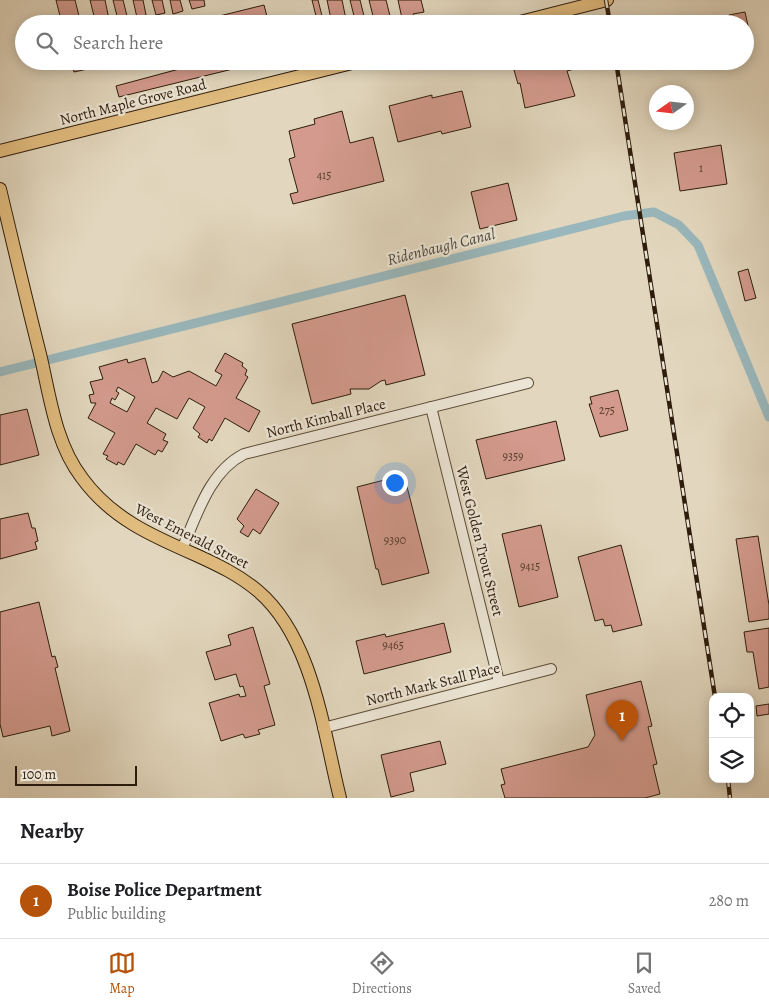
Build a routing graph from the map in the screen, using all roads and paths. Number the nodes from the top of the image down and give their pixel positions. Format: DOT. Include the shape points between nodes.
graph roads {
  1 [pos="607,0"];
  2 [pos="548,15"];
  3 [pos="324,70"];
  4 [pos="0,152"];
  5 [pos="0,189"];
  6 [pos="528,383"];
  7 [pos="431,407"];
  8 [pos="182,549"];
  9 [pos="551,669"];
  10 [pos="499,682"];
  11 [pos="323,728"];
  12 [pos="340,798"];
  1 -- 2 [label="main road"];
  3 -- 4 [label="main road, North Maple Grove Road"];
  5 -- 8 [label="main road, West Emerald Street" via="65,449 81,477 110,509 132,525"];
  6 -- 7 [label="street, North Kimball Place"];
  7 -- 8 [label="street, North Kimball Place" via="231,460 212,483"];
  7 -- 10 [label="street, West Golden Trout Street"];
  8 -- 11 [label="main road, West Emerald Street" via="230,571 272,605 305,660"];
  9 -- 10 [label="street, North Mark Stall Place"];
  10 -- 11 [label="street, North Mark Stall Place"];
  11 -- 12 [label="main road, West Emerald Street"];
}
